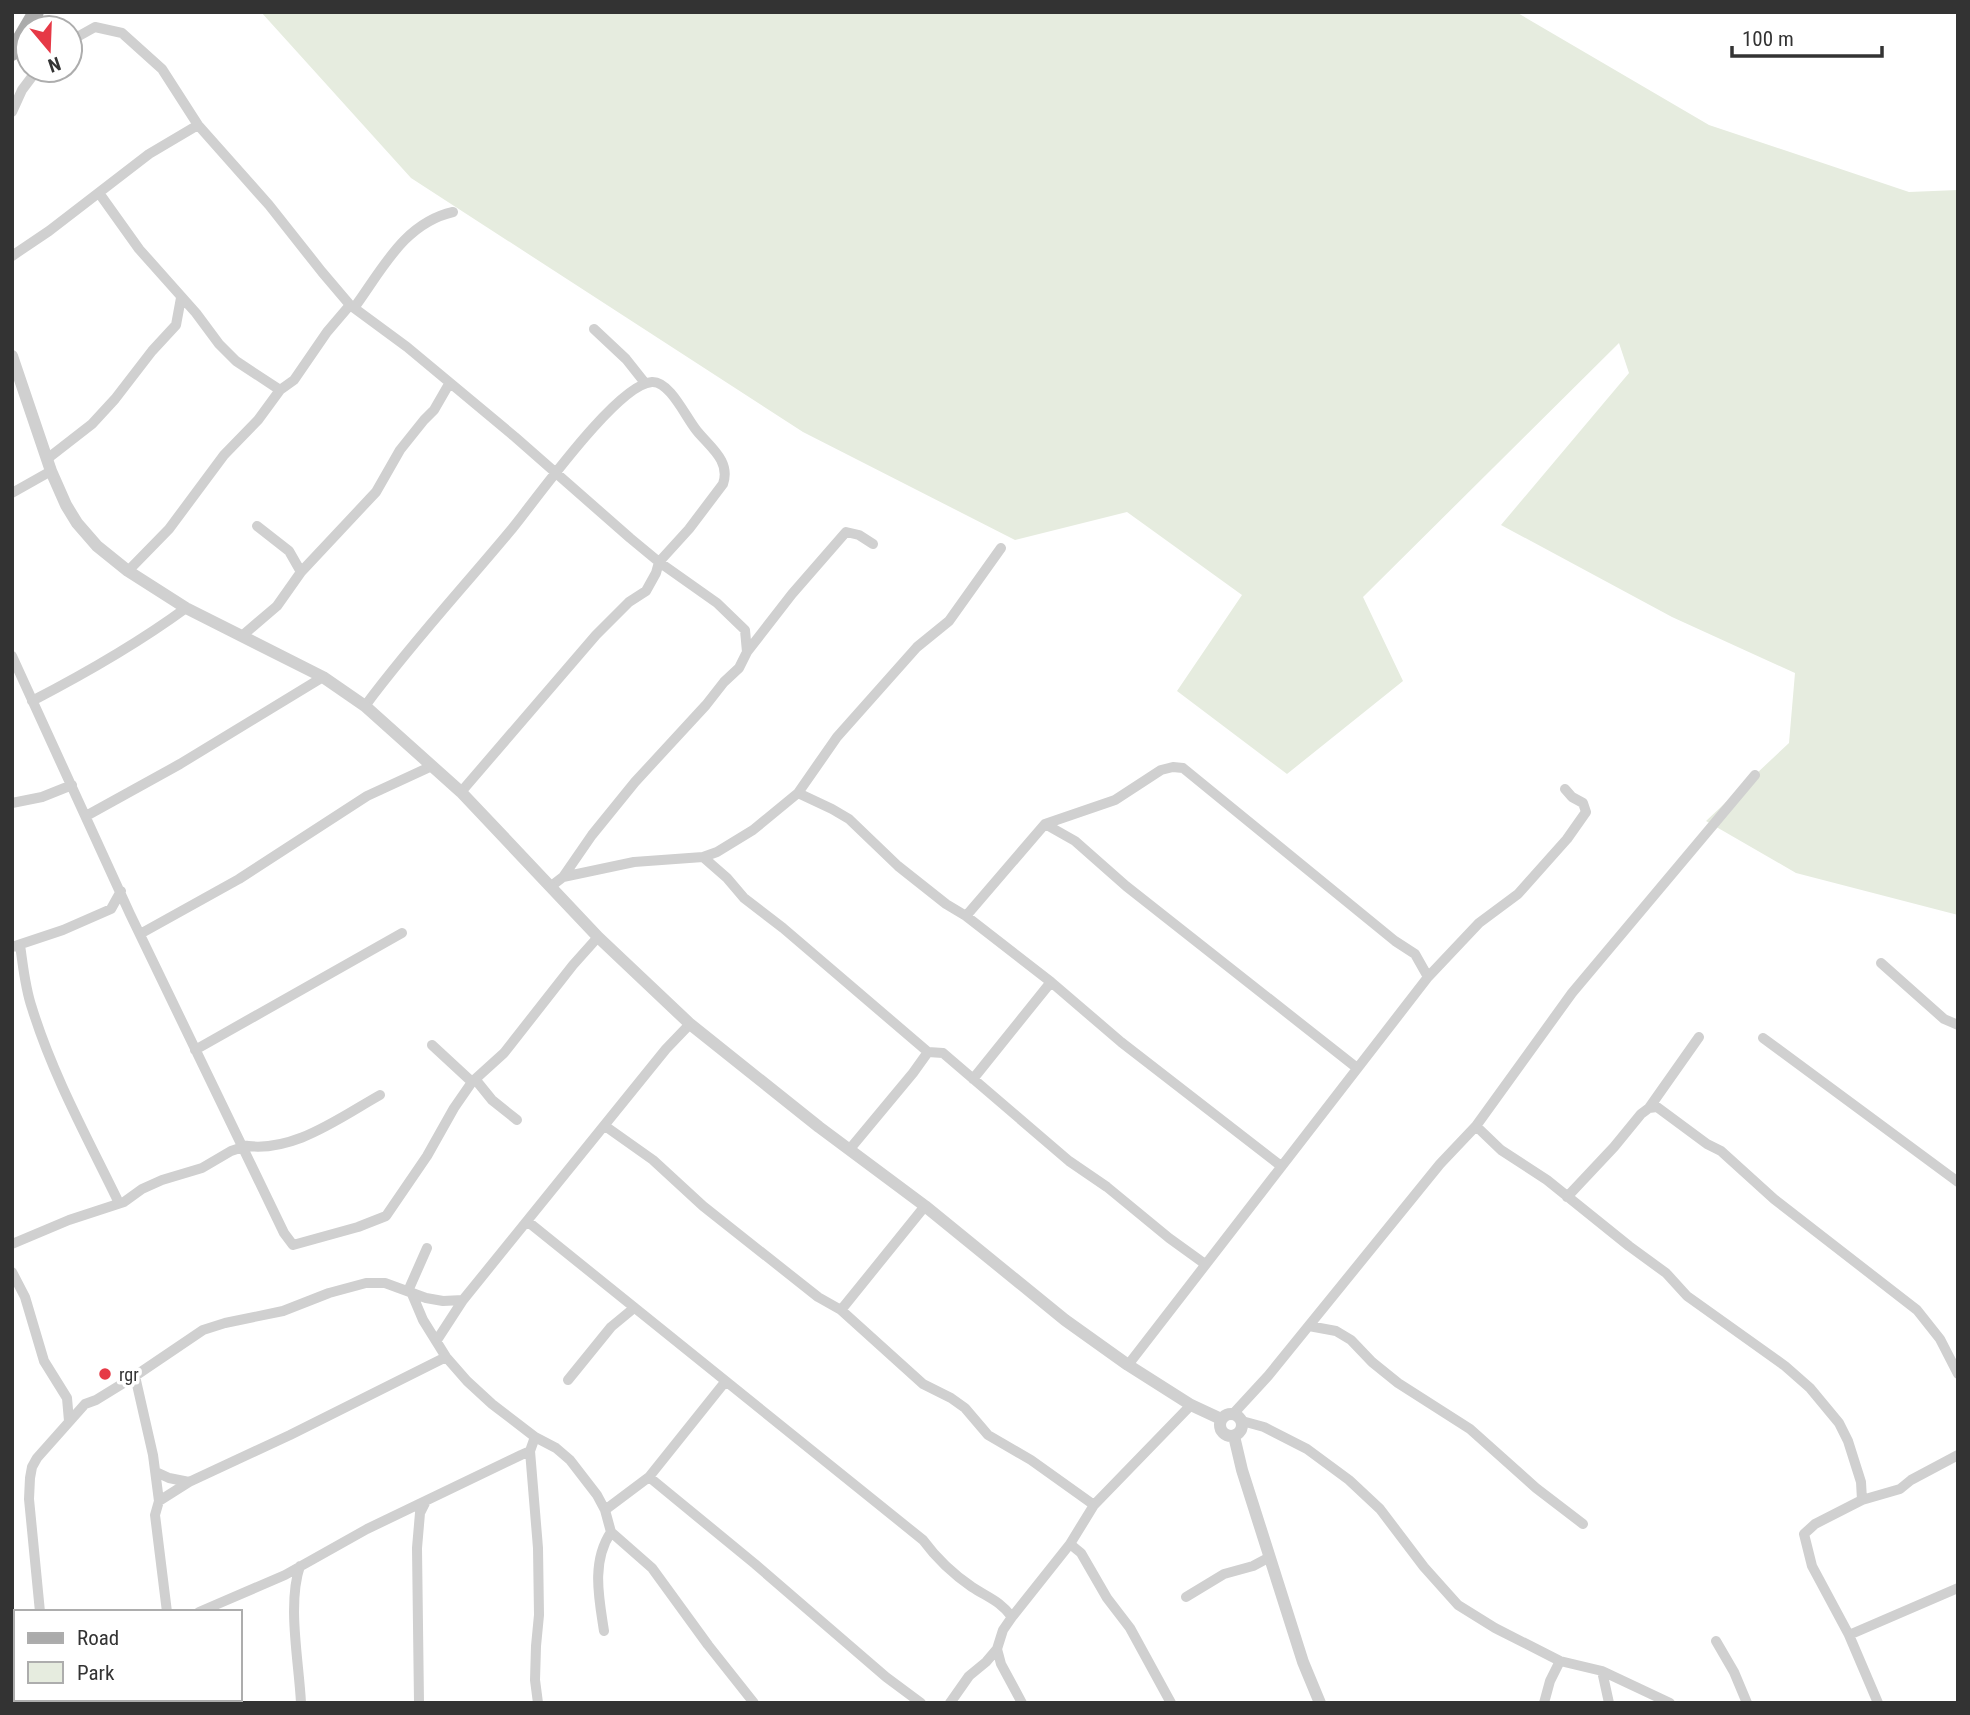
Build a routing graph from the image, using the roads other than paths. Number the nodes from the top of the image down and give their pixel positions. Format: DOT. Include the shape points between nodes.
graph roads {
  1 [pos="84,32"];
  2 [pos="26,84"];
  3 [pos="12,113"];
  4 [pos="198,125"];
  5 [pos="99,193"];
  6 [pos="453,212"];
  7 [pos="12,256"];
  8 [pos="181,298"];
  9 [pos="352,306"];
  10 [pos="594,329"];
  11 [pos="12,356"];
  12 [pos="645,383"];
  13 [pos="449,384"];
  14 [pos="280,390"];
  15 [pos="49,465"];
  16 [pos="555,473"];
  17 [pos="12,493"];
  18 [pos="257,526"];
  19 [pos="873,544"];
  20 [pos="1002,548"];
  21 [pos="659,562"];
  22 [pos="128,571"];
  23 [pos="301,572"];
  24 [pos="186,608"];
  25 [pos="243,635"];
  26 [pos="747,652"];
  27 [pos="12,656"];
  28 [pos="323,677"];
  29 [pos="32,701"];
  30 [pos="365,706"];
  31 [pos="432,766"];
  32 [pos="1755,775"];
  33 [pos="72,785"];
  34 [pos="1565,789"];
  35 [pos="461,792"];
  36 [pos="797,793"];
  37 [pos="12,803"];
  38 [pos="86,816"];
  39 [pos="1045,824"];
  40 [pos="703,857"];
  41 [pos="563,877"];
  42 [pos="550,887"];
  43 [pos="121,891"];
  44 [pos="111,909"];
  45 [pos="130,914"];
  46 [pos="965,916"];
  47 [pos="402,933"];
  48 [pos="140,934"];
  49 [pos="598,937"];
  50 [pos="16,946"];
  51 [pos="1881,963"];
  52 [pos="1428,977"];
  53 [pos="1051,982"];
  54 [pos="690,1024"];
  55 [pos="1958,1025"];
  56 [pos="1699,1037"];
  57 [pos="1763,1038"];
  58 [pos="432,1045"];
  59 [pos="195,1050"];
  60 [pos="928,1052"];
  61 [pos="1357,1068"];
  62 [pos="974,1079"];
  63 [pos="474,1080"];
  64 [pos="380,1095"];
  65 [pos="1648,1108"];
  66 [pos="517,1120"];
  67 [pos="605,1126"];
  68 [pos="1476,1126"];
  69 [pos="240,1143"];
  70 [pos="849,1150"];
  71 [pos="1281,1166"];
  72 [pos="1958,1182"];
  73 [pos="1567,1197"];
  74 [pos="119,1203"];
  75 [pos="925,1206"];
  76 [pos="527,1221"];
  77 [pos="12,1244"];
  78 [pos="427,1248"];
  79 [pos="1205,1264"];
  80 [pos="12,1272"];
  81 [pos="410,1292"];
  82 [pos="463,1300"];
  83 [pos="634,1308"];
  84 [pos="841,1310"];
  85 [pos="1309,1326"];
  86 [pos="437,1340"];
  87 [pos="446,1357"];
  88 [pos="1128,1365"];
  89 [pos="1958,1374"];
  90 [pos="135,1376"];
  91 [pos="568,1380"];
  92 [pos="725,1382"];
  93 [pos="67,1398"];
  94 [pos="85,1404"];
  95 [pos="1191,1405"];
  96 [pos="1232,1418"];
  97 [pos="69,1421"];
  98 [pos="1234,1436"];
  99 [pos="536,1437"];
  100 [pos="530,1451"];
  101 [pos="1958,1455"];
  102 [pos="156,1472"];
  103 [pos="649,1476"];
  104 [pos="190,1482"];
  105 [pos="426,1500"];
  106 [pos="1863,1500"];
  107 [pos="159,1501"];
  108 [pos="1094,1505"];
  109 [pos="604,1510"];
  110 [pos="1583,1524"];
  111 [pos="611,1532"];
  112 [pos="1070,1544"];
  113 [pos="1269,1557"];
  114 [pos="300,1566"];
  115 [pos="285,1575"];
  116 [pos="295,1581"];
  117 [pos="1958,1588"];
  118 [pos="1186,1597"];
  119 [pos="40,1610"];
  120 [pos="167,1610"];
  121 [pos="204,1610"];
  122 [pos="1013,1617"];
  123 [pos="604,1631"];
  124 [pos="1849,1635"];
  125 [pos="1716,1641"];
  126 [pos="997,1648"];
  127 [pos="1560,1661"];
  128 [pos="1602,1671"];
  129 [pos="301,1703"];
  130 [pos="419,1703"];
  131 [pos="538,1703"];
  132 [pos="754,1703"];
  133 [pos="921,1703"];
  134 [pos="950,1703"];
  135 [pos="1022,1703"];
  136 [pos="1171,1703"];
  137 [pos="1320,1703"];
  138 [pos="1544,1703"];
  139 [pos="1609,1703"];
  140 [pos="1670,1703"];
  141 [pos="1747,1703"];
  142 [pos="1878,1703"];
  1 -- 4 [label="street" via="95,27 121,33 162,69"];
  2 -- 3 [label="street"];
  4 -- 5 [label="street" via="149,154"];
  4 -- 9 [label="street"];
  5 -- 7 [label="street"];
  5 -- 8 [label="street" via="139,250"];
  6 -- 9 [label="street" via="416,227"];
  8 -- 14 [label="street" via="236,361"];
  8 -- 15 [label="street" via="176,325 115,399"];
  9 -- 13 [label="street"];
  9 -- 14 [label="street" via="327,332 294,380"];
  10 -- 12 [label="street"];
  11 -- 15 [label="street"];
  12 -- 16 [label="street" via="615,407"];
  12 -- 21 [label="street" via="666,387 726,465 723,484"];
  13 -- 16 [label="street"];
  13 -- 23 [label="street" via="400,450 376,492"];
  14 -- 22 [label="street" via="169,528"];
  15 -- 17 [label="street"];
  15 -- 22 [label="street" via="76,523"];
  16 -- 21 [label="street"];
  16 -- 30 [label="street"];
  18 -- 23 [label="street" via="289,551"];
  19 -- 26 [label="street" via="846,532"];
  20 -- 36 [label="street" via="949,621 917,647 846,727"];
  21 -- 26 [label="street" via="740,623"];
  21 -- 35 [label="street" via="646,591 596,635"];
  22 -- 24 [label="street"];
  23 -- 25 [label="street" via="278,607"];
  24 -- 25 [label="street"];
  24 -- 29 [label="street" via="91,670"];
  25 -- 28 [label="street"];
  26 -- 41 [label="street" via="739,668 609,814"];
  27 -- 29 [label="street"];
  28 -- 30 [label="street"];
  28 -- 38 [label="street"];
  29 -- 33 [label="street"];
  30 -- 31 [label="street"];
  31 -- 35 [label="street"];
  31 -- 48 [label="street" via="367,796 239,879"];
  32 -- 68 [label="street" via="1572,993"];
  33 -- 37 [label="street"];
  33 -- 38 [label="street"];
  34 -- 52 [label="street" via="1583,803 1586,812 1580,821 1518,894 1479,923"];
  35 -- 42 [label="street"];
  36 -- 40 [label="street" via="753,830"];
  36 -- 46 [label="street" via="849,819 898,866"];
  38 -- 43 [label="street"];
  39 -- 46 [label="street"];
  39 -- 52 [label="street" via="1115,800 1161,770 1183,768 1415,954"];
  39 -- 61 [label="street" via="1075,841"];
  40 -- 41 [label="street" via="634,862"];
  40 -- 60 [label="street" via="744,898"];
  41 -- 42 [label="street"];
  42 -- 49 [label="street"];
  43 -- 44 [label="street"];
  43 -- 45 [label="street"];
  44 -- 45 [label="street"];
  44 -- 50 [label="street"];
  45 -- 48 [label="street"];
  46 -- 53 [label="street"];
  47 -- 59 [label="street"];
  48 -- 59 [label="street"];
  49 -- 54 [label="street"];
  49 -- 63 [label="street" via="504,1053"];
  50 -- 74 [label="street" via="39,1029 74,1115"];
  51 -- 55 [label="street"];
  52 -- 61 [label="street"];
  53 -- 62 [label="street"];
  53 -- 71 [label="street"];
  54 -- 67 [label="street"];
  54 -- 70 [label="street"];
  56 -- 65 [label="street"];
  57 -- 72 [label="street"];
  58 -- 63 [label="street"];
  59 -- 69 [label="street"];
  60 -- 62 [label="street" via="943,1053"];
  60 -- 70 [label="street"];
  61 -- 71 [label="street"];
  62 -- 79 [label="street" via="1069,1161"];
  63 -- 66 [label="street"];
  63 -- 69 [label="street" via="386,1216 293,1245"];
  64 -- 69 [label="street" via="326,1126 279,1145 258,1148"];
  65 -- 73 [label="street"];
  65 -- 89 [label="street" via="1657,1107 1714,1146 1774,1199 1917,1310 1940,1339"];
  67 -- 76 [label="street"];
  67 -- 84 [label="street" via="653,1160 818,1297"];
  68 -- 73 [label="street"];
  68 -- 85 [label="street"];
  69 -- 74 [label="street" via="209,1165 162,1180"];
  70 -- 75 [label="street"];
  71 -- 79 [label="street"];
  73 -- 106 [label="street" via="1666,1273 1687,1296 1810,1388 1849,1441"];
  74 -- 77 [label="street"];
  75 -- 84 [label="street"];
  75 -- 88 [label="street"];
  76 -- 82 [label="street"];
  76 -- 83 [label="street"];
  78 -- 81 [label="street"];
  79 -- 88 [label="street"];
  80 -- 93 [label="street" via="26,1297 44,1361"];
  81 -- 82 [label="street" via="443,1301"];
  81 -- 86 [label="street"];
  81 -- 90 [label="street" via="385,1283 366,1283 283,1311 225,1322 203,1330"];
  82 -- 86 [label="street"];
  83 -- 91 [label="street" via="611,1327"];
  83 -- 92 [label="street"];
  84 -- 108 [label="street" via="923,1384 965,1408 988,1435"];
  85 -- 96 [label="street"];
  85 -- 110 [label="street" via="1336,1331 1350,1340 1398,1383 1470,1429"];
  86 -- 87 [label="street"];
  87 -- 99 [label="street" via="492,1404"];
  87 -- 104 [label="street"];
  88 -- 95 [label="street"];
  90 -- 94 [label="street"];
  90 -- 102 [label="street"];
  92 -- 103 [label="street"];
  92 -- 122 [label="street" via="923,1540 947,1568 1002,1604"];
  93 -- 94 [label="street"];
  93 -- 97 [label="street"];
  94 -- 97 [label="street"];
  95 -- 96 [label="street"];
  95 -- 108 [label="street"];
  96 -- 98 [label="street" via="1241,1429"];
  96 -- 98 [label="street" via="1220,1427"];
  96 -- 127 [label="street" via="1264,1427 1307,1448 1380,1509 1458,1605"];
  97 -- 119 [label="street" via="37,1458 30,1478"];
  98 -- 113 [label="street"];
  99 -- 100 [label="street"];
  99 -- 109 [label="street" via="570,1460"];
  100 -- 105 [label="street"];
  100 -- 131 [label="street" via="538,1548"];
  101 -- 106 [label="street" via="1900,1489"];
  102 -- 104 [label="street"];
  102 -- 107 [label="street"];
  103 -- 109 [label="street"];
  103 -- 133 [label="street"];
  104 -- 107 [label="street"];
  105 -- 114 [label="street"];
  105 -- 130 [label="street" via="420,1513 417,1548"];
  106 -- 124 [label="street" via="1804,1534 1812,1566"];
  107 -- 120 [label="street" via="155,1515"];
  108 -- 112 [label="street"];
  109 -- 111 [label="street"];
  111 -- 123 [label="street" via="600,1557 597,1585"];
  111 -- 132 [label="street" via="652,1568"];
  112 -- 122 [label="street"];
  112 -- 136 [label="street" via="1081,1553 1130,1628"];
  113 -- 118 [label="street" via="1224,1574"];
  113 -- 137 [label="street"];
  114 -- 115 [label="street"];
  114 -- 116 [label="street"];
  115 -- 116 [label="street"];
  115 -- 121 [label="street"];
  116 -- 129 [label="street"];
  117 -- 124 [label="street"];
  122 -- 126 [label="street"];
  124 -- 142 [label="street"];
  125 -- 141 [label="street"];
  126 -- 134 [label="street"];
  126 -- 135 [label="street"];
  127 -- 128 [label="street"];
  127 -- 138 [label="street"];
  128 -- 139 [label="street"];
  128 -- 140 [label="street"];
}
